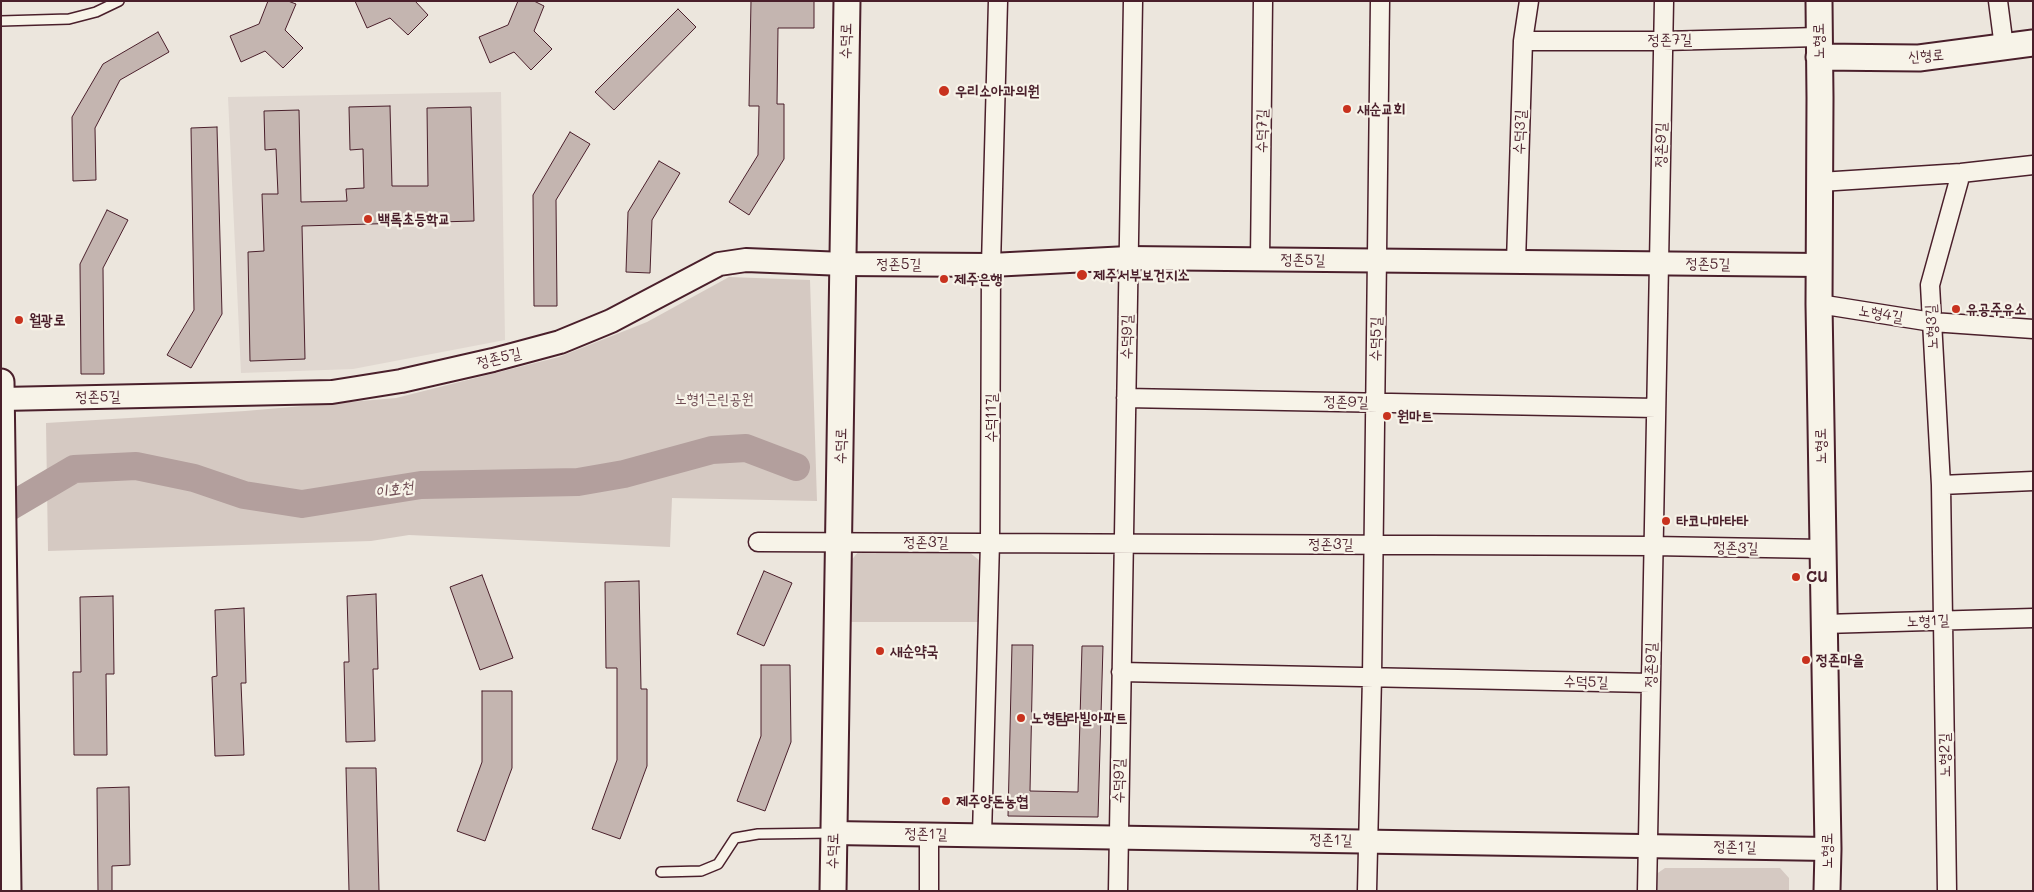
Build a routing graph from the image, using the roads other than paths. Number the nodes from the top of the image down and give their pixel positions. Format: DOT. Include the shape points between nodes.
graph roads {
  1 [pos="119,1"];
  2 [pos="847,1"];
  3 [pos="998,1"];
  4 [pos="1133,1"];
  5 [pos="1264,1"];
  6 [pos="1380,1"];
  7 [pos="1529,1"];
  8 [pos="1664,1"];
  9 [pos="1819,1"];
  10 [pos="1998,1"];
  11 [pos="1,20"];
  12 [pos="1523,41"];
  13 [pos="1664,41"];
  14 [pos="2033,43"];
  15 [pos="1818,47"];
  16 [pos="2004,47"];
  17 [pos="2033,165"];
  18 [pos="1961,173"];
  19 [pos="1820,182"];
  20 [pos="1128,258"];
  21 [pos="1260,260"];
  22 [pos="1377,261"];
  23 [pos="1516,262"];
  24 [pos="844,264"];
  25 [pos="1659,264"];
  26 [pos="992,265"];
  27 [pos="1819,266"];
  28 [pos="1819,304"];
  29 [pos="1932,322"];
  30 [pos="2033,329"];
  31 [pos="1,382"];
  32 [pos="1126,398"];
  33 [pos="2,399"];
  34 [pos="1375,403"];
  35 [pos="1656,408"];
  36 [pos="2,453"];
  37 [pos="2033,480"];
  38 [pos="1941,486"];
  39 [pos="840,541"];
  40 [pos="758,542"];
  41 [pos="990,542"];
  42 [pos="1123,544"];
  43 [pos="1373,544"];
  44 [pos="1653,546"];
  45 [pos="1822,549"];
  46 [pos="2033,618"];
  47 [pos="1944,620"];
  48 [pos="1824,624"];
  49 [pos="1121,672"];
  50 [pos="1372,678"];
  51 [pos="1650,683"];
  52 [pos="833,833"];
  53 [pos="929,834"];
  54 [pos="982,835"];
  55 [pos="1118,837"];
  56 [pos="1367,841"];
  57 [pos="1647,845"];
  58 [pos="1828,849"];
  59 [pos="662,872"];
  60 [pos="8,891"];
  61 [pos="833,891"];
  62 [pos="929,891"];
  63 [pos="1118,891"];
  64 [pos="1367,891"];
  65 [pos="1647,891"];
  66 [pos="1827,891"];
  67 [pos="1947,891"];
  1 -- 11 [label="lane" via="96,12 69,19"];
  2 -- 24 [label="main road, 수덕로"];
  3 -- 26 [label="street, 수덕11길"];
  4 -- 20 [label="street, 수덕9길"];
  5 -- 21 [label="street, 수덕7길"];
  6 -- 22 [label="street, 수덕5길"];
  7 -- 12 [label="street, 수덕3길"];
  8 -- 13 [label="street, 정존9길"];
  9 -- 15 [label="main road, 노형로"];
  10 -- 16 [label="street"];
  12 -- 13 [label="street, 정존7길"];
  12 -- 23 [label="street, 수덕3길"];
  13 -- 15 [label="street, 정존7길"];
  13 -- 25 [label="street, 정존9길"];
  14 -- 16 [label="main road, 신형로"];
  15 -- 16 [label="main road, 신형로" via="1919,58"];
  15 -- 19 [label="main road, 노형로"];
  17 -- 18 [label="street"];
  18 -- 19 [label="street"];
  18 -- 29 [label="street, 노형3길" via="1930,285"];
  19 -- 27 [label="main road, 노형로"];
  20 -- 21 [label="street, 정존5길"];
  20 -- 26 [label="street, 정존5길"];
  20 -- 32 [label="street, 수덕9길"];
  21 -- 22 [label="street, 정존5길"];
  22 -- 23 [label="street, 정존5길"];
  22 -- 34 [label="street, 수덕5길"];
  23 -- 25 [label="street, 정존5길"];
  24 -- 26 [label="street, 정존5길"];
  24 -- 33 [label="street, 정존5길" via="746,260 719,264 610,321 560,342 401,381 332,392"];
  24 -- 39 [label="main road, 수덕로"];
  25 -- 27 [label="street, 정존5길"];
  25 -- 35 [label="street, 정존9길"];
  26 -- 41 [label="street, 수덕11길"];
  27 -- 28 [label="main road, 노형로"];
  28 -- 29 [label="street, 노형4길"];
  28 -- 45 [label="main road, 노형로"];
  29 -- 30 [label="street, 노형4길"];
  29 -- 38 [label="street, 노형3길"];
  31 -- 33 [label="main road"];
  32 -- 34 [label="street, 정존9길"];
  32 -- 42 [label="street, 수덕9길"];
  33 -- 36 [label="main road"];
  34 -- 35 [label="street, 정존9길"];
  34 -- 43 [label="street, 수덕5길"];
  35 -- 44 [label="street, 정존9길"];
  36 -- 60 [label="main road"];
  37 -- 38 [label="street"];
  38 -- 47 [label="street, 노형3길"];
  39 -- 40 [label="street, 정존3길"];
  39 -- 41 [label="street, 정존3길"];
  39 -- 52 [label="main road, 수덕로"];
  41 -- 42 [label="street, 정존3길"];
  41 -- 54 [label="street, 수덕11길"];
  42 -- 43 [label="street, 정존3길"];
  42 -- 49 [label="street, 수덕9길"];
  43 -- 44 [label="street, 정존3길"];
  43 -- 50 [label="street, 수덕5길"];
  44 -- 45 [label="street, 정존3길"];
  44 -- 51 [label="street, 정존9길"];
  45 -- 48 [label="main road, 노형로"];
  46 -- 47 [label="street, 노형1길"];
  47 -- 48 [label="street, 노형1길"];
  47 -- 67 [label="street, 노형2길"];
  48 -- 58 [label="main road, 노형로"];
  49 -- 50 [label="street"];
  49 -- 55 [label="street, 수덕9길"];
  50 -- 51 [label="street, 수덕5길"];
  50 -- 56 [label="street, 수덕5길"];
  51 -- 57 [label="street, 정존9길"];
  52 -- 53 [label="street, 정존1길"];
  52 -- 59 [label="lane" via="758,834 735,838 718,864 700,870"];
  52 -- 61 [label="main road, 수덕로"];
  53 -- 54 [label="street, 정존1길"];
  53 -- 62 [label="street"];
  54 -- 55 [label="street, 정존1길"];
  55 -- 56 [label="street, 정존1길"];
  55 -- 63 [label="street, 수덕9길"];
  56 -- 57 [label="street, 정존1길"];
  56 -- 64 [label="street, 수덕5길"];
  57 -- 58 [label="street, 정존1길"];
  57 -- 65 [label="street, 정존9길"];
  58 -- 66 [label="main road, 노형로"];
}
